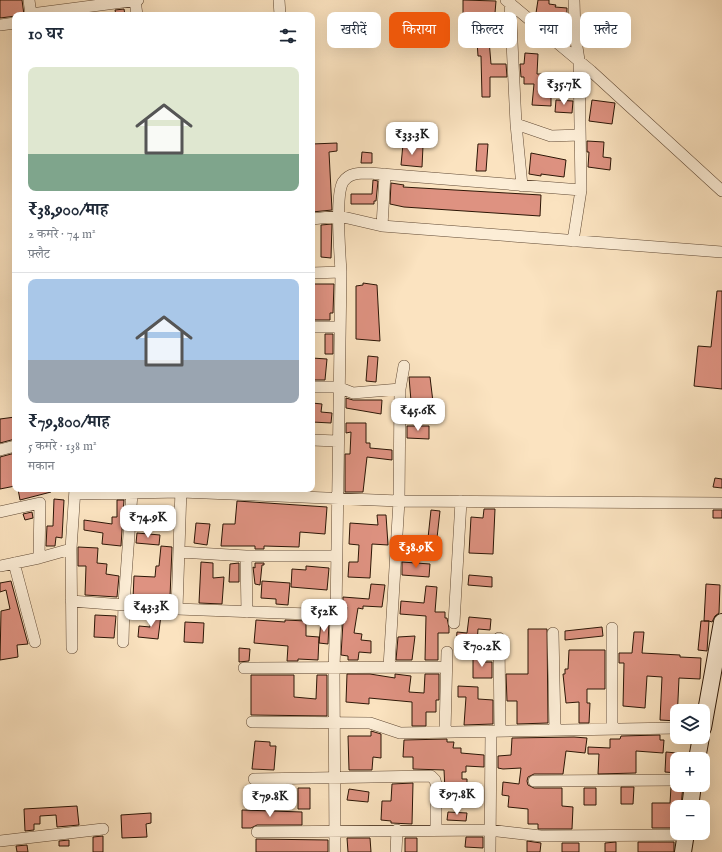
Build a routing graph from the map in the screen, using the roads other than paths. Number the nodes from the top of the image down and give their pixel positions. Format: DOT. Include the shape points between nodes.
graph roads {
  1 [pos="29,0"];
  2 [pos="135,0"];
  3 [pos="138,0"];
  4 [pos="279,0"];
  5 [pos="574,0"];
  6 [pos="509,1"];
  7 [pos="31,12"];
  8 [pos="52,12"];
  9 [pos="137,12"];
  10 [pos="280,12"];
  11 [pos="12,24"];
  12 [pos="0,26"];
  13 [pos="579,60"];
  14 [pos="516,124"];
  15 [pos="580,135"];
  16 [pos="385,174"];
  17 [pos="522,186"];
  18 [pos="581,190"];
  19 [pos="722,191"];
  20 [pos="339,216"];
  21 [pos="315,219"];
  22 [pos="382,226"];
  23 [pos="573,241"];
  24 [pos="722,252"];
  25 [pos="341,272"];
  26 [pos="315,273"];
  27 [pos="339,326"];
  28 [pos="315,327"];
  29 [pos="404,366"];
  30 [pos="315,387"];
  31 [pos="338,387"];
  32 [pos="400,389"];
  33 [pos="315,440"];
  34 [pos="337,441"];
  35 [pos="12,447"];
  36 [pos="0,450"];
  37 [pos="75,492"];
  38 [pos="124,492"];
  39 [pos="148,492"];
  40 [pos="181,492"];
  41 [pos="220,492"];
  42 [pos="132,493"];
  43 [pos="337,498"];
  44 [pos="399,501"];
  45 [pos="461,502"];
  46 [pos="722,503"];
  47 [pos="0,512"];
  48 [pos="71,549"];
  49 [pos="180,552"];
  50 [pos="246,556"];
  51 [pos="336,556"];
  52 [pos="39,558"];
  53 [pos="14,563"];
  54 [pos="0,566"];
  55 [pos="71,601"];
  56 [pos="124,603"];
  57 [pos="177,609"];
  58 [pos="247,612"];
  59 [pos="336,615"];
  60 [pos="722,622"];
  61 [pos="454,623"];
  62 [pos="612,628"];
  63 [pos="553,633"];
  64 [pos="499,638"];
  65 [pos="35,642"];
  66 [pos="123,642"];
  67 [pos="72,648"];
  68 [pos="447,652"];
  69 [pos="334,667"];
  70 [pos="389,667"];
  71 [pos="446,667"];
  72 [pos="244,668"];
  73 [pos="707,704"];
  74 [pos="252,722"];
  75 [pos="335,722"];
  76 [pos="670,728"];
  77 [pos="612,729"];
  78 [pos="555,730"];
  79 [pos="495,731"];
  80 [pos="445,732"];
  81 [pos="335,777"];
  82 [pos="254,778"];
  83 [pos="670,780"];
  84 [pos="534,781"];
  85 [pos="103,829"];
  86 [pos="397,830"];
  87 [pos="436,830"];
  88 [pos="489,830"];
  89 [pos="257,832"];
  90 [pos="334,832"];
  91 [pos="670,834"];
  92 [pos="685,840"];
  93 [pos="0,841"];
  94 [pos="335,852"];
  95 [pos="396,852"];
  96 [pos="490,852"];
  97 [pos="683,852"];
  1 -- 7 [label="street"];
  2 -- 3 [label="street"];
  2 -- 8 [label="street"];
  2 -- 9 [label="street"];
  4 -- 10 [label="street"];
  5 -- 13 [label="street" via="574,34"];
  6 -- 13 [label="street"];
  6 -- 14 [label="street"];
  11 -- 12 [label="street"];
  13 -- 15 [label="street"];
  13 -- 19 [label="street"];
  14 -- 15 [label="street" via="551,136"];
  14 -- 17 [label="street"];
  15 -- 18 [label="street"];
  16 -- 17 [label="street"];
  16 -- 20 [label="street" via="358,173 344,180 341,187"];
  16 -- 22 [label="street"];
  17 -- 18 [label="street"];
  18 -- 23 [label="street"];
  20 -- 21 [label="street"];
  20 -- 22 [label="street"];
  20 -- 25 [label="street"];
  22 -- 23 [label="street"];
  23 -- 24 [label="street"];
  25 -- 26 [label="street"];
  25 -- 27 [label="street"];
  27 -- 28 [label="street"];
  27 -- 31 [label="street"];
  29 -- 32 [label="street"];
  30 -- 31 [label="street"];
  31 -- 32 [label="street" via="353,392"];
  31 -- 34 [label="street"];
  32 -- 44 [label="street"];
  33 -- 34 [label="street"];
  34 -- 43 [label="street"];
  35 -- 36 [label="street"];
  37 -- 48 [label="street"];
  38 -- 42 [label="street"];
  39 -- 42 [label="street"];
  40 -- 49 [label="street"];
  41 -- 43 [label="street"];
  42 -- 56 [label="street"];
  43 -- 44 [label="street"];
  43 -- 51 [label="street"];
  44 -- 45 [label="street"];
  44 -- 70 [label="street"];
  45 -- 46 [label="street"];
  45 -- 61 [label="street"];
  47 -- 52 [label="street" via="40,503"];
  48 -- 52 [label="street"];
  48 -- 55 [label="street"];
  49 -- 50 [label="street"];
  49 -- 57 [label="street"];
  50 -- 51 [label="street"];
  50 -- 58 [label="street"];
  51 -- 59 [label="street"];
  52 -- 53 [label="street"];
  53 -- 54 [label="street"];
  53 -- 65 [label="street"];
  55 -- 56 [label="street"];
  55 -- 67 [label="street"];
  56 -- 57 [label="street"];
  56 -- 66 [label="street"];
  57 -- 58 [label="street"];
  58 -- 59 [label="street"];
  59 -- 69 [label="street"];
  60 -- 73 [label="street"];
  62 -- 77 [label="street"];
  63 -- 78 [label="street"];
  64 -- 79 [label="street"];
  68 -- 71 [label="street"];
  69 -- 70 [label="street"];
  69 -- 72 [label="street"];
  69 -- 75 [label="street"];
  70 -- 71 [label="street"];
  71 -- 80 [label="street"];
  74 -- 75 [label="street"];
  75 -- 80 [label="street" via="374,724 400,733"];
  75 -- 81 [label="street"];
  76 -- 77 [label="street"];
  77 -- 78 [label="street"];
  78 -- 79 [label="street"];
  79 -- 80 [label="street"];
  79 -- 88 [label="street"];
  81 -- 82 [label="street"];
  81 -- 87 [label="street" via="434,778"];
  81 -- 90 [label="street"];
  83 -- 84 [label="street"];
  85 -- 93 [label="street"];
  86 -- 87 [label="street"];
  86 -- 90 [label="street"];
  86 -- 95 [label="street"];
  87 -- 88 [label="street"];
  88 -- 91 [label="street" via="541,836"];
  88 -- 96 [label="street"];
  89 -- 90 [label="street"];
  90 -- 94 [label="street"];
  92 -- 97 [label="street"];
}
